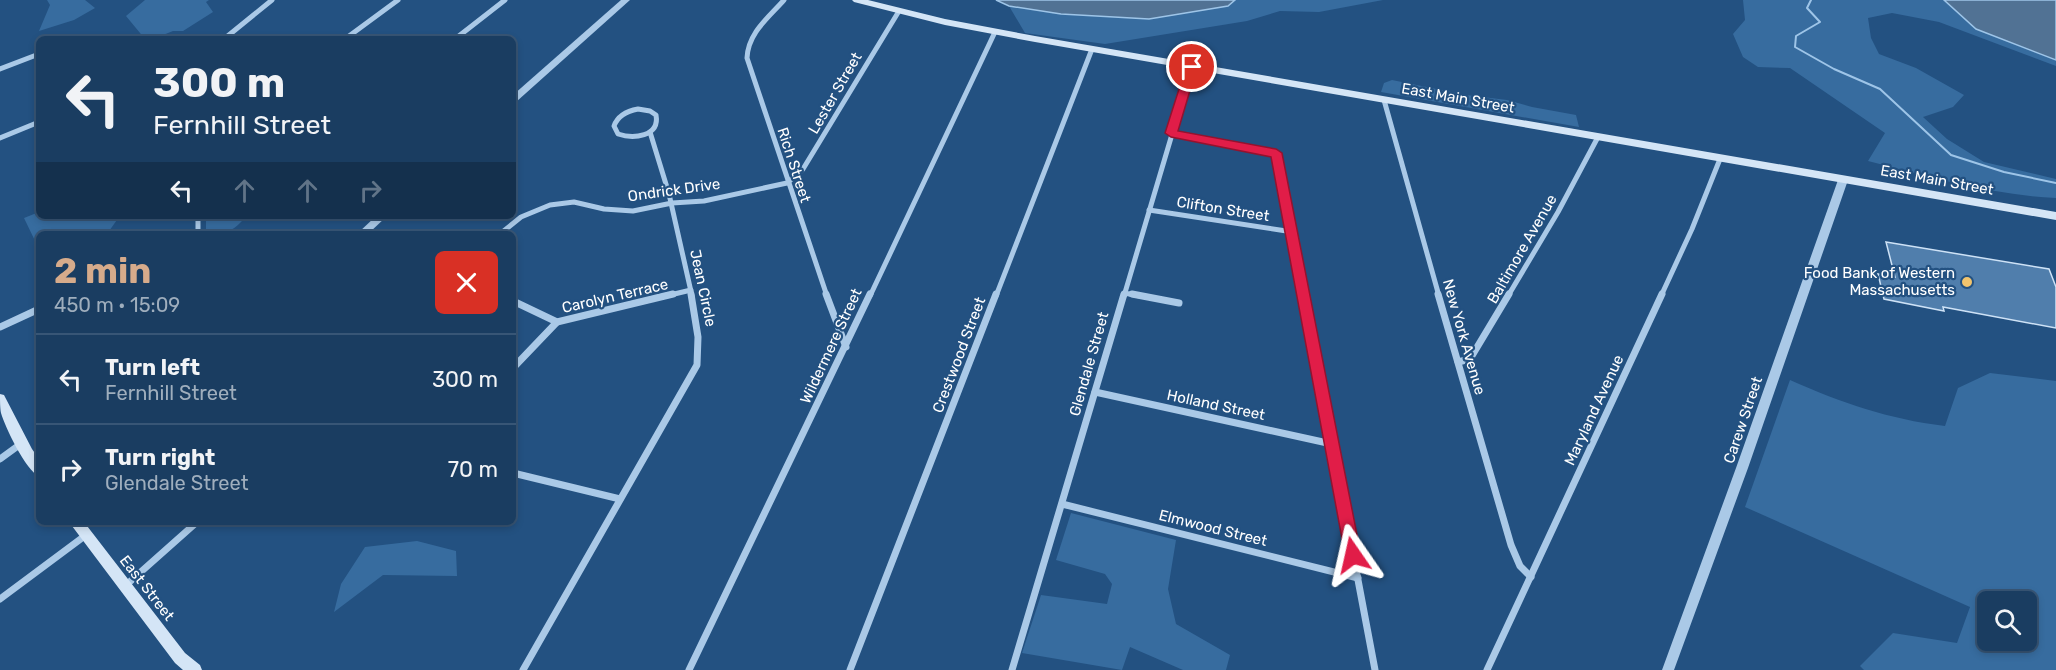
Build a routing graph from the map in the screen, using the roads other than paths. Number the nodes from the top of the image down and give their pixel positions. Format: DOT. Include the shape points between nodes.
graph roads {
  1 [pos="272,0"];
  2 [pos="398,0"];
  3 [pos="505,0"];
  4 [pos="626,0"];
  5 [pos="784,0"];
  6 [pos="857,0"];
  7 [pos="899,11"];
  8 [pos="995,32"];
  9 [pos="228,36"];
  10 [pos="349,36"];
  11 [pos="459,36"];
  12 [pos="1092,49"];
  13 [pos="36,55"];
  14 [pos="1192,67"];
  15 [pos="0,69"];
  16 [pos="516,97"];
  17 [pos="1384,100"];
  18 [pos="36,123"];
  19 [pos="650,132"];
  20 [pos="1171,133"];
  21 [pos="1598,137"];
  22 [pos="0,138"];
  23 [pos="1720,159"];
  24 [pos="1843,180"];
  25 [pos="787,183"];
  26 [pos="672,203"];
  27 [pos="1149,210"];
  28 [pos="2056,216"];
  29 [pos="379,219"];
  30 [pos="365,231"];
  31 [pos="504,231"];
  32 [pos="1293,232"];
  33 [pos="691,290"];
  34 [pos="1124,293"];
  35 [pos="516,302"];
  36 [pos="1179,303"];
  37 [pos="36,310"];
  38 [pos="557,322"];
  39 [pos="0,327"];
  40 [pos="846,347"];
  41 [pos="1458,362"];
  42 [pos="516,365"];
  43 [pos="1095,392"];
  44 [pos="0,399"];
  45 [pos="22,443"];
  46 [pos="1332,444"];
  47 [pos="0,459"];
  48 [pos="36,465"];
  49 [pos="516,474"];
  50 [pos="620,500"];
  51 [pos="1062,504"];
  52 [pos="78,525"];
  53 [pos="194,525"];
  54 [pos="86,535"];
  55 [pos="1531,577"];
  56 [pos="1358,578"];
  57 [pos="124,587"];
  58 [pos="0,599"];
  59 [pos="195,670"];
  60 [pos="523,670"];
  61 [pos="689,670"];
  62 [pos="850,670"];
  63 [pos="1012,670"];
  64 [pos="1375,670"];
  65 [pos="1487,670"];
  66 [pos="1668,670"];
  1 -- 9 [label="street"];
  2 -- 10 [label="street"];
  3 -- 11 [label="street"];
  4 -- 16 [label="street"];
  5 -- 25 [label="street, Rich Street" via="746,48"];
  6 -- 7 [label="main road, East Main Street"];
  7 -- 8 [label="main road, East Main Street"];
  7 -- 25 [label="street, Lester Street" via="803,169"];
  8 -- 12 [label="main road, East Main Street"];
  8 -- 40 [label="street, Wildermere Street"];
  12 -- 14 [label="main road, East Main Street"];
  12 -- 62 [label="street, Crestwood Street"];
  13 -- 15 [label="street"];
  14 -- 17 [label="main road, East Main Street"];
  14 -- 20 [label="street, Glendale Street"];
  17 -- 21 [label="main road, East Main Street"];
  17 -- 41 [label="street, New York Avenue"];
  18 -- 22 [label="street"];
  19 -- 19 [label="street, Jean Circle" via="637,137 623,136 616,132 615,123 629,111 647,110 658,121"];
  19 -- 26 [label="street, Jean Circle"];
  20 -- 27 [label="street, Glendale Street"];
  20 -- 32 [label="street" via="1276,153"];
  21 -- 23 [label="main road, East Main Street"];
  21 -- 41 [label="street, Baltimore Avenue" via="1470,359"];
  23 -- 24 [label="main road, East Main Street"];
  23 -- 55 [label="street, Maryland Avenue" via="1692,229"];
  24 -- 28 [label="main road, East Main Street"];
  24 -- 66 [label="street, Carew Street"];
  25 -- 26 [label="street, Ondrick Drive" via="704,201"];
  25 -- 40 [label="street, Rich Street"];
  26 -- 31 [label="street, Ondrick Drive" via="625,211 558,203 533,210"];
  26 -- 33 [label="street, Jean Circle"];
  27 -- 32 [label="street, Clifton Street"];
  27 -- 34 [label="street, Glendale Street"];
  29 -- 30 [label="street"];
  32 -- 46 [label="street"];
  33 -- 38 [label="street, Carolyn Terrace"];
  33 -- 50 [label="street, Jean Circle" via="698,315 697,365"];
  34 -- 36 [label="street"];
  34 -- 43 [label="street, Glendale Street"];
  35 -- 38 [label="street, Carolyn Terrace"];
  37 -- 39 [label="street"];
  38 -- 42 [label="street"];
  40 -- 61 [label="street, Wildermere Street"];
  41 -- 55 [label="street, New York Avenue" via="1511,545 1520,566"];
  43 -- 46 [label="street, Holland Street"];
  43 -- 51 [label="street, Glendale Street"];
  44 -- 45 [label="main road"];
  45 -- 47 [label="street"];
  45 -- 48 [label="main road"];
  46 -- 56 [label="street"];
  49 -- 50 [label="street"];
  50 -- 60 [label="street, Jean Circle"];
  51 -- 56 [label="street, Elmwood Street"];
  51 -- 63 [label="street, Glendale Street"];
  52 -- 54 [label="main road, East Street"];
  53 -- 57 [label="street"];
  54 -- 57 [label="main road, East Street"];
  54 -- 58 [label="street"];
  55 -- 65 [label="street, Maryland Avenue"];
  56 -- 64 [label="street"];
  57 -- 59 [label="main road, East Street" via="180,658"];
}
